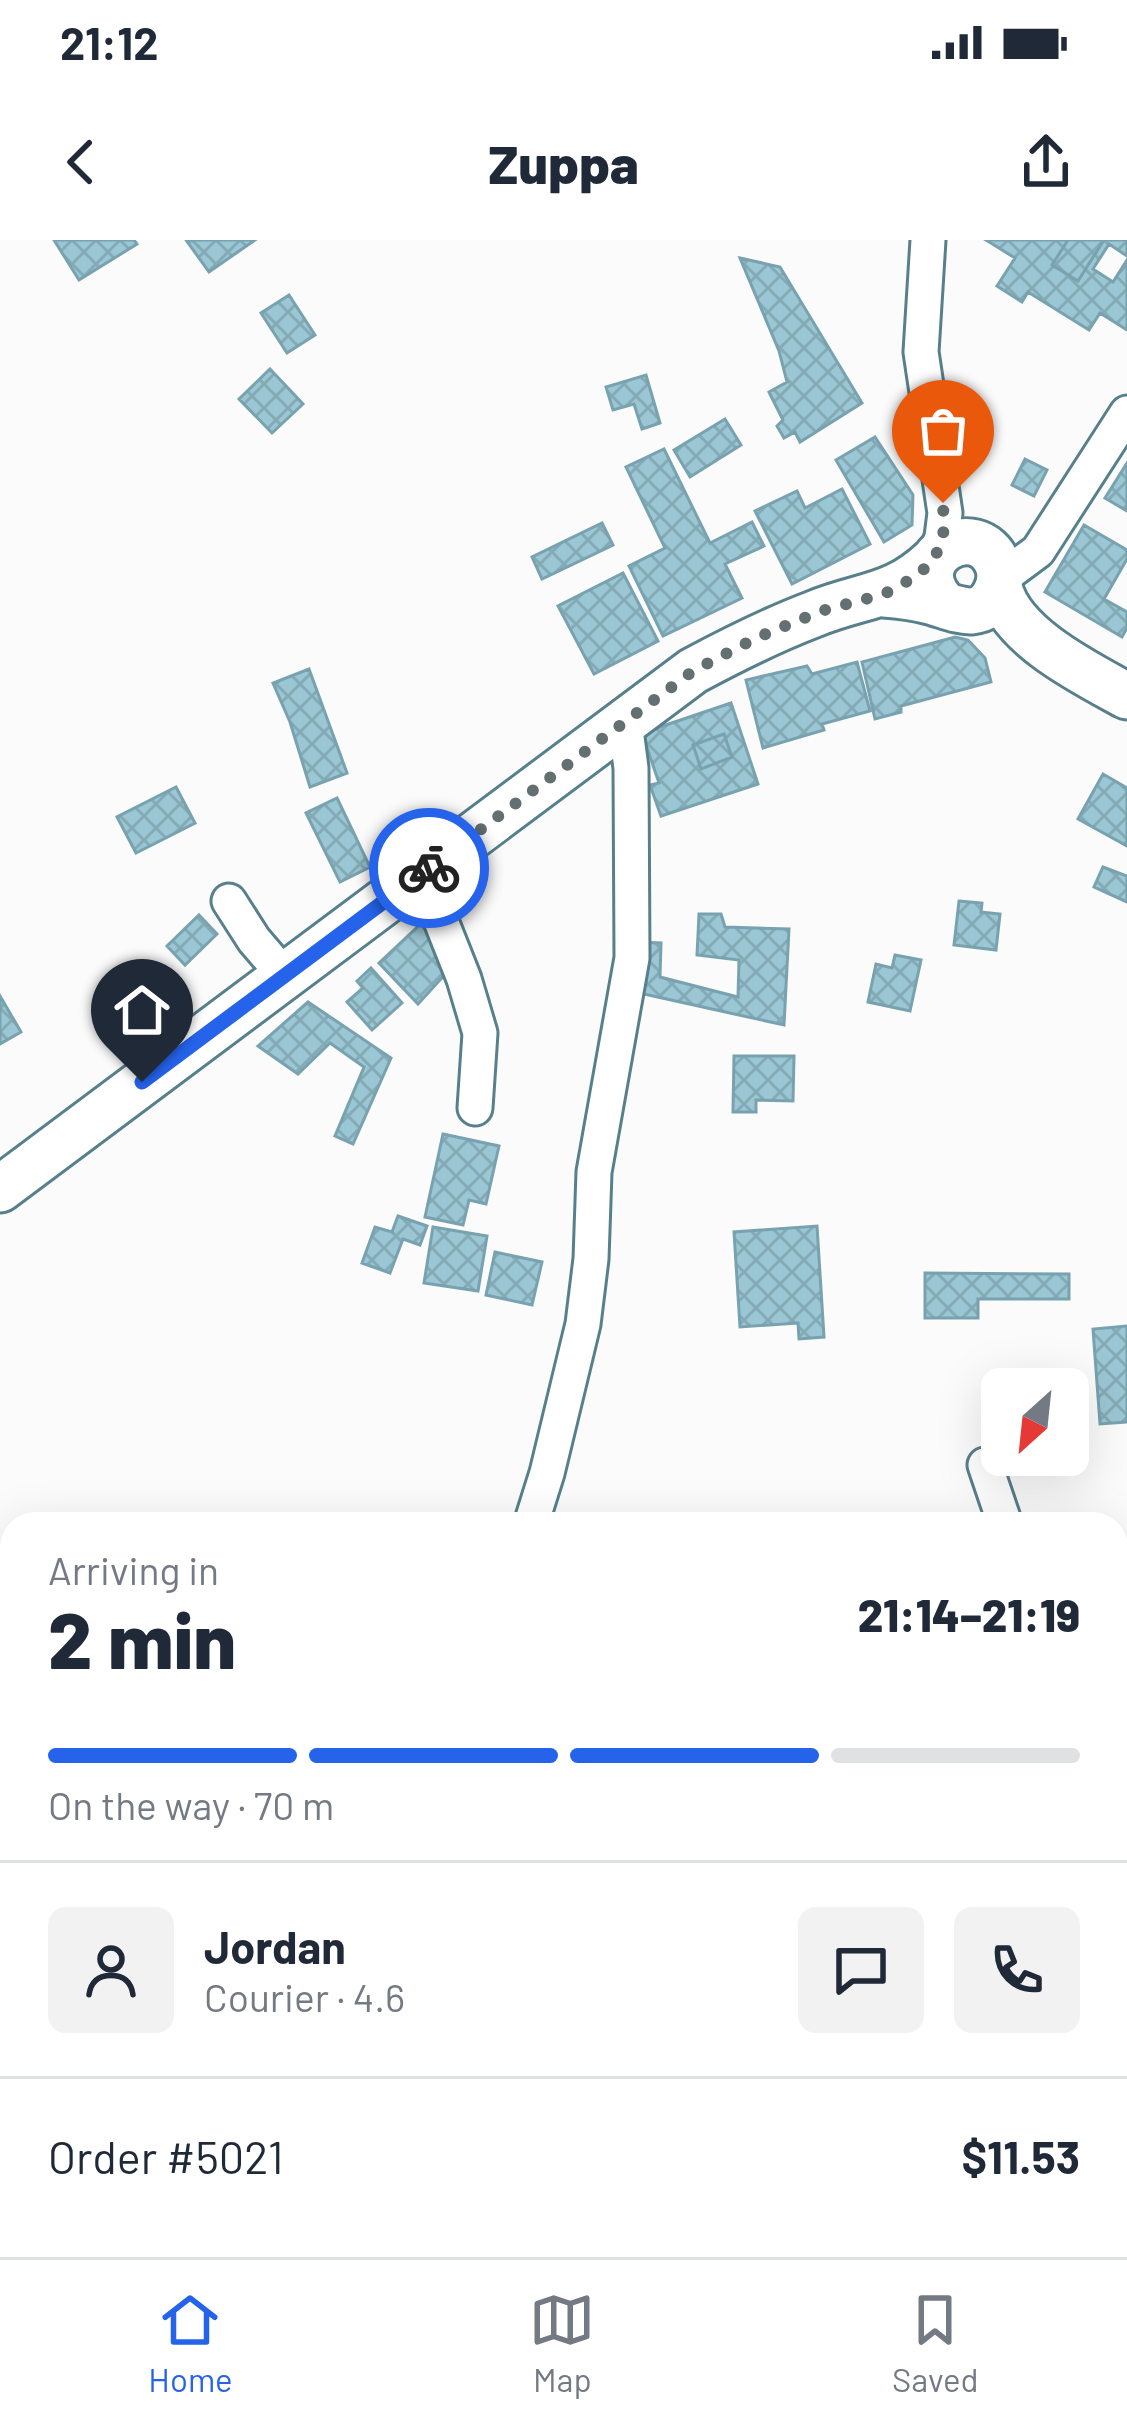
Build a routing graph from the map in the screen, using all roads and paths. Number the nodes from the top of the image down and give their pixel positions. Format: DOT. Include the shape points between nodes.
graph roads {
  1 [pos="928,240"];
  2 [pos="1127,413"];
  3 [pos="945,513"];
  4 [pos="934,560"];
  5 [pos="1000,560"];
  6 [pos="884,594"];
  7 [pos="951,608"];
  8 [pos="1040,642"];
  9 [pos="1127,696"];
  10 [pos="625,722"];
  11 [pos="422,873"];
  12 [pos="229,902"];
  13 [pos="284,975"];
  14 [pos="475,1108"];
  15 [pos="0,1189"];
  16 [pos="989,1476"];
  17 [pos="535,1512"];
  18 [pos="1001,1512"];
  1 -- 3 [label="street" via="921,352"];
  2 -- 5 [label="street" via="1038,551"];
  3 -- 4 [label="street"];
  3 -- 5 [label="street"];
  4 -- 5 [label="main road" via="966,541"];
  4 -- 6 [label="main road"];
  4 -- 7 [label="main road" via="931,585"];
  5 -- 7 [label="main road" via="992,599 970,611"];
  5 -- 8 [label="main road" via="1010,616"];
  6 -- 7 [label="main road"];
  6 -- 10 [label="main road" via="756,638 693,671"];
  7 -- 8 [label="main road"];
  8 -- 9 [label="main road"];
  10 -- 11 [label="main road"];
  10 -- 17 [label="street" via="632,958 594,1172 583,1324"];
  11 -- 13 [label="main road"];
  11 -- 14 [label="street" via="480,1033"];
  12 -- 13 [label="street"];
  13 -- 15 [label="main road"];
  16 -- 18 [label="street"];
}
